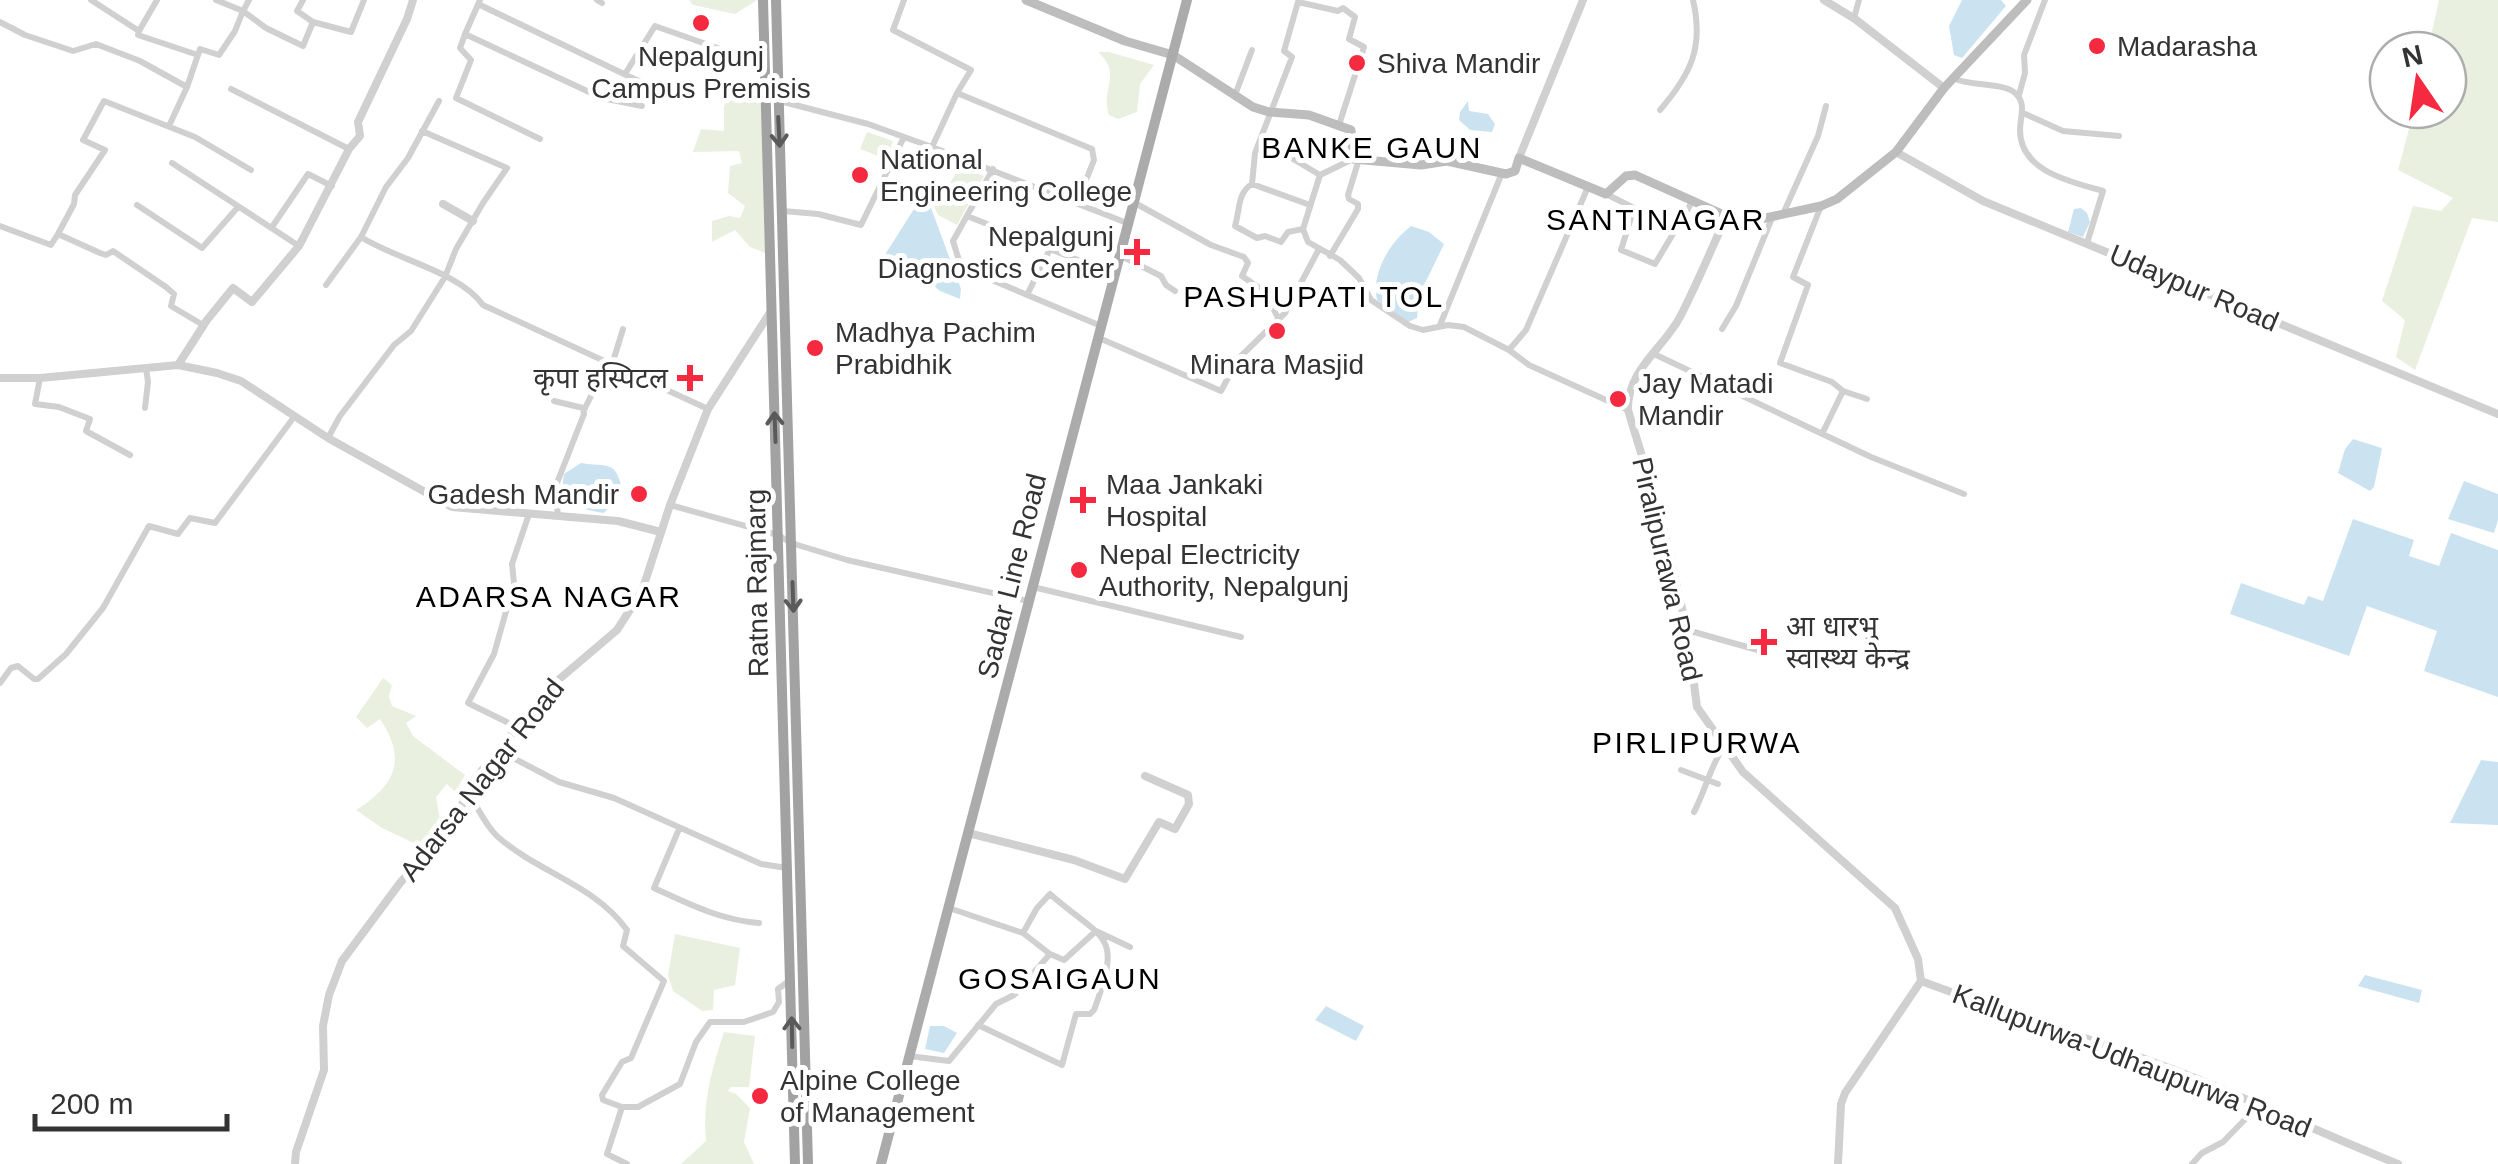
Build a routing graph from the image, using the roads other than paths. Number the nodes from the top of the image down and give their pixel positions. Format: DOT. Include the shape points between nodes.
graph roads {
  1 [pos="91,0"];
  2 [pos="156,0"];
  3 [pos="216,0"];
  4 [pos="249,0"];
  5 [pos="303,0"];
  6 [pos="364,0"];
  7 [pos="413,0"];
  8 [pos="763,0"];
  9 [pos="776,0"];
  10 [pos="904,0"];
  11 [pos="1026,0"];
  12 [pos="1187,0"];
  13 [pos="1583,0"];
  14 [pos="1693,0"];
  15 [pos="1824,0"];
  16 [pos="1859,0"];
  17 [pos="2027,0"];
  18 [pos="2045,0"];
  19 [pos="479,2"];
  20 [pos="1345,4"];
  21 [pos="243,11"];
  22 [pos="1854,18"];
  23 [pos="0,22"];
  24 [pos="312,22"];
  25 [pos="139,31"];
  26 [pos="465,34"];
  27 [pos="1252,50"];
  28 [pos="766,54"];
  29 [pos="198,55"];
  30 [pos="1173,55"];
  31 [pos="625,74"];
  32 [pos="1955,78"];
  33 [pos="649,86"];
  34 [pos="187,87"];
  35 [pos="1944,88"];
  36 [pos="231,89"];
  37 [pos="958,93"];
  38 [pos="1234,96"];
  39 [pos="2019,96"];
  40 [pos="772,99"];
  41 [pos="439,101"];
  42 [pos="642,106"];
  43 [pos="1826,106"];
  44 [pos="1660,110"];
  45 [pos="1270,112"];
  46 [pos="2023,113"];
  47 [pos="1339,125"];
  48 [pos="169,126"];
  49 [pos="422,131"];
  50 [pos="2120,136"];
  51 [pos="904,137"];
  52 [pos="540,138"];
  53 [pos="932,147"];
  54 [pos="350,150"];
  55 [pos="1896,152"];
  56 [pos="1283,153"];
  57 [pos="1519,158"];
  58 [pos="1356,159"];
  59 [pos="172,163"];
  60 [pos="251,170"];
  61 [pos="993,170"];
  62 [pos="1502,172"];
  63 [pos="1320,175"];
  64 [pos="1252,184"];
  65 [pos="332,186"];
  66 [pos="1588,187"];
  67 [pos="1606,194"];
  68 [pos="1692,202"];
  69 [pos="1077,203"];
  70 [pos="1135,203"];
  71 [pos="443,204"];
  72 [pos="1310,204"];
  73 [pos="137,205"];
  74 [pos="238,206"];
  75 [pos="1821,206"];
  76 [pos="783,211"];
  77 [pos="967,216"];
  78 [pos="1726,217"];
  79 [pos="1777,217"];
  80 [pos="473,221"];
  81 [pos="1128,224"];
  82 [pos="0,226"];
  83 [pos="272,227"];
  84 [pos="1303,229"];
  85 [pos="58,234"];
  86 [pos="360,237"];
  87 [pos="2087,243"];
  88 [pos="299,246"];
  89 [pos="1050,249"];
  90 [pos="1319,249"];
  91 [pos="1119,254"];
  92 [pos="1330,256"];
  93 [pos="1113,274"];
  94 [pos="445,277"];
  95 [pos="326,286"];
  96 [pos="1175,292"];
  97 [pos="1027,295"];
  98 [pos="771,312"];
  99 [pos="1278,318"];
  100 [pos="202,325"];
  101 [pos="1439,326"];
  102 [pos="623,328"];
  103 [pos="1722,329"];
  104 [pos="1099,332"];
  105 [pos="1509,350"];
  106 [pos="1652,353"];
  107 [pos="178,365"];
  108 [pos="611,366"];
  109 [pos="146,367"];
  110 [pos="0,378"];
  111 [pos="40,378"];
  112 [pos="1842,391"];
  113 [pos="1867,399"];
  114 [pos="554,401"];
  115 [pos="145,408"];
  116 [pos="708,409"];
  117 [pos="1628,410"];
  118 [pos="584,411"];
  119 [pos="2498,414"];
  120 [pos="294,416"];
  121 [pos="1822,434"];
  122 [pos="328,438"];
  123 [pos="130,455"];
  124 [pos="1964,494"];
  125 [pos="670,505"];
  126 [pos="529,514"];
  127 [pos="558,516"];
  128 [pos="661,532"];
  129 [pos="778,535"];
  130 [pos="791,543"];
  131 [pos="1034,586"];
  132 [pos="1030,601"];
  133 [pos="1687,630"];
  134 [pos="1240,637"];
  135 [pos="1762,651"];
  136 [pos="0,682"];
  137 [pos="516,727"];
  138 [pos="1724,746"];
  139 [pos="498,750"];
  140 [pos="1681,770"];
  141 [pos="1145,776"];
  142 [pos="1708,779"];
  143 [pos="1718,784"];
  144 [pos="468,790"];
  145 [pos="1694,812"];
  146 [pos="679,829"];
  147 [pos="968,833"];
  148 [pos="787,868"];
  149 [pos="948,908"];
  150 [pos="759,923"];
  151 [pos="1023,932"];
  152 [pos="1096,932"];
  153 [pos="1130,947"];
  154 [pos="1050,954"];
  155 [pos="791,978"];
  156 [pos="1921,981"];
  157 [pos="978,1026"];
  158 [pos="909,1056"];
  159 [pos="2258,1106"];
  160 [pos="622,1107"];
  161 [pos="295,1164"];
  162 [pos="627,1164"];
  163 [pos="795,1164"];
  164 [pos="808,1164"];
  165 [pos="881,1164"];
  166 [pos="1838,1164"];
  167 [pos="2192,1164"];
  168 [pos="2398,1164"];
  1 -- 25 [label="street"];
  2 -- 25 [label="street"];
  3 -- 21 [label="street"];
  4 -- 21 [label="street"];
  5 -- 24 [label="street" via="297,11"];
  6 -- 24 [label="street" via="351,32"];
  7 -- 54 [label="street"];
  8 -- 28 [label="highway, Ratna Rajmarg"];
  9 -- 40 [label="highway, Ratna Rajmarg"];
  10 -- 37 [label="street" via="893,30 971,70"];
  11 -- 30 [label="main road"];
  12 -- 30 [label="main road, Sadar Line Road"];
  13 -- 57 [label="street"];
  14 -- 44 [label="street" via="1699,27 1694,58"];
  15 -- 22 [label="street"];
  16 -- 22 [label="street"];
  17 -- 32 [label="main road"];
  18 -- 39 [label="street" via="2024,55"];
  19 -- 26 [label="street"];
  19 -- 31 [label="street"];
  20 -- 45 [label="street" via="1338,11 1298,2 1284,51 1292,57 1289,69"];
  20 -- 47 [label="street" via="1355,17 1349,39 1364,46"];
  21 -- 24 [label="street" via="303,46"];
  21 -- 29 [label="street" via="220,54 200,49"];
  22 -- 35 [label="street"];
  23 -- 34 [label="street" via="73,51 96,44"];
  25 -- 29 [label="street" via="138,36"];
  26 -- 42 [label="street" via="602,98"];
  26 -- 52 [label="street" via="460,48 471,60 456,98"];
  27 -- 38 [label="street"];
  28 -- 31 [label="street" via="740,56 655,26"];
  28 -- 40 [label="highway, Ratna Rajmarg"];
  29 -- 34 [label="street"];
  30 -- 38 [label="main road"];
  30 -- 70 [label="main road, Sadar Line Road"];
  31 -- 33 [label="street"];
  32 -- 35 [label="main road"];
  32 -- 39 [label="street"];
  34 -- 48 [label="street"];
  35 -- 55 [label="main road"];
  36 -- 54 [label="street"];
  37 -- 53 [label="street"];
  37 -- 69 [label="street" via="1092,149"];
  38 -- 45 [label="main road"];
  39 -- 46 [label="street"];
  40 -- 51 [label="street"];
  40 -- 76 [label="highway, Ratna Rajmarg, one-way"];
  40 -- 98 [label="highway, Ratna Rajmarg"];
  41 -- 49 [label="street"];
  43 -- 79 [label="street"];
  45 -- 47 [label="main road" via="1309,114"];
  45 -- 64 [label="street"];
  46 -- 50 [label="street" via="2063,131"];
  46 -- 87 [label="street" via="2022,142 2040,168 2102,190"];
  47 -- 58 [label="main road" via="1351,130"];
  48 -- 60 [label="street"];
  48 -- 85 [label="street" via="104,101 83,140 104,150"];
  49 -- 80 [label="street" via="507,168"];
  49 -- 86 [label="street"];
  51 -- 53 [label="street"];
  51 -- 76 [label="street" via="861,225"];
  53 -- 61 [label="street"];
  54 -- 65 [label="street"];
  55 -- 75 [label="main road"];
  55 -- 87 [label="street, Udaypur Road" via="1983,201"];
  56 -- 63 [label="street"];
  57 -- 62 [label="main road" via="1514,171"];
  57 -- 66 [label="main road"];
  58 -- 62 [label="main road" via="1448,161"];
  58 -- 63 [label="street"];
  58 -- 92 [label="street" via="1348,195 1358,209"];
  59 -- 74 [label="street"];
  61 -- 69 [label="street"];
  61 -- 77 [label="street"];
  62 -- 101 [label="street"];
  63 -- 72 [label="street"];
  64 -- 72 [label="street"];
  64 -- 84 [label="street" via="1242,194 1236,226 1280,242"];
  65 -- 83 [label="street" via="308,174"];
  65 -- 88 [label="street"];
  66 -- 67 [label="main road"];
  66 -- 105 [label="street" via="1526,330"];
  67 -- 68 [label="main road" via="1635,175"];
  67 -- 68 [label="street" via="1634,208 1621,250 1655,264"];
  68 -- 78 [label="main road"];
  69 -- 81 [label="street"];
  70 -- 81 [label="main road, Sadar Line Road"];
  70 -- 99 [label="street" via="1244,257 1242,276 1265,292"];
  71 -- 80 [label="street"];
  72 -- 84 [label="street"];
  73 -- 74 [label="street" via="202,248"];
  74 -- 83 [label="street"];
  75 -- 79 [label="main road"];
  75 -- 112 [label="street" via="1794,277 1808,285 1780,362"];
  76 -- 130 [label="highway, Ratna Rajmarg"];
  77 -- 89 [label="street"];
  77 -- 97 [label="street" via="953,241 961,267"];
  78 -- 79 [label="main road" via="1742,223"];
  78 -- 106 [label="street" via="1678,321"];
  79 -- 103 [label="street"];
  80 -- 94 [label="street"];
  81 -- 91 [label="main road, Sadar Line Road"];
  82 -- 85 [label="street" via="51,245"];
  83 -- 88 [label="street"];
  84 -- 90 [label="street"];
  85 -- 100 [label="street" via="100,253 113,251 174,294 171,306"];
  86 -- 94 [label="street"];
  86 -- 95 [label="street"];
  87 -- 119 [label="street, Udaypur Road"];
  88 -- 100 [label="street" via="252,302 233,288"];
  89 -- 93 [label="street"];
  89 -- 97 [label="street"];
  90 -- 92 [label="street"];
  90 -- 99 [label="street"];
  91 -- 93 [label="main road, Sadar Line Road"];
  91 -- 96 [label="street" via="1161,276"];
  92 -- 101 [label="street" via="1359,278 1370,300 1410,326"];
  93 -- 104 [label="main road, Sadar Line Road"];
  94 -- 108 [label="street" via="483,304"];
  94 -- 122 [label="street"];
  97 -- 104 [label="street"];
  98 -- 116 [label="street, Adarsa Nagar Road"];
  129 -- 98 [label="highway, Ratna Rajmarg, one-way"];
  99 -- 104 [label="street" via="1238,359 1221,392"];
  100 -- 107 [label="street"];
  101 -- 105 [label="street" via="1464,327"];
  102 -- 108 [label="street"];
  104 -- 131 [label="main road, Sadar Line Road"];
  105 -- 117 [label="street"];
  106 -- 117 [label="street" via="1632,384"];
  106 -- 121 [label="street"];
  107 -- 109 [label="street"];
  107 -- 120 [label="street" via="241,382"];
  108 -- 116 [label="street"];
  108 -- 118 [label="street"];
  109 -- 111 [label="street"];
  109 -- 115 [label="street"];
  110 -- 111 [label="street"];
  111 -- 123 [label="street" via="35,404 90,419 86,431"];
  112 -- 113 [label="street"];
  112 -- 121 [label="street"];
  114 -- 118 [label="street"];
  116 -- 125 [label="street, Adarsa Nagar Road"];
  117 -- 133 [label="street, Piralipurawa Road"];
  118 -- 127 [label="street" via="555,488"];
  120 -- 122 [label="street"];
  120 -- 136 [label="street" via="215,523 190,518 178,534 150,526 103,608 66,654 38,679 18,666"];
  121 -- 124 [label="street"];
  122 -- 126 [label="street" via="452,507"];
  125 -- 128 [label="street, Adarsa Nagar Road"];
  125 -- 129 [label="street"];
  126 -- 127 [label="street"];
  126 -- 137 [label="street" via="494,654 468,702"];
  127 -- 128 [label="street"];
  128 -- 137 [label="street, Adarsa Nagar Road" via="642,591 617,630 550,687"];
  129 -- 130 [label="street"];
  129 -- 148 [label="highway, Ratna Rajmarg"];
  130 -- 132 [label="street"];
  130 -- 164 [label="highway, Ratna Rajmarg, one-way"];
  131 -- 132 [label="main road, Sadar Line Road"];
  131 -- 134 [label="street"];
  132 -- 147 [label="main road, Sadar Line Road"];
  133 -- 135 [label="street"];
  133 -- 138 [label="street, Piralipurawa Road" via="1698,707"];
  137 -- 139 [label="street, Adarsa Nagar Road"];
  138 -- 142 [label="street"];
  138 -- 156 [label="street, Piralipurawa Road" via="1742,772 1895,908"];
  139 -- 144 [label="street, Adarsa Nagar Road"];
  139 -- 146 [label="street"];
  140 -- 142 [label="street"];
  141 -- 147 [label="street" via="1188,795 1189,804 1176,829 1160,822 1125,878"];
  142 -- 143 [label="street"];
  142 -- 145 [label="street"];
  144 -- 160 [label="street" via="496,836 610,910 627,930 623,946 664,981 630,1058 602,1095"];
  144 -- 161 [label="street, Adarsa Nagar Road" via="456,819 342,961 323,1026 324,1070"];
  146 -- 148 [label="street" via="761,864"];
  146 -- 150 [label="street" via="654,888 708,913"];
  147 -- 149 [label="main road, Sadar Line Road"];
  148 -- 155 [label="highway, Ratna Rajmarg"];
  149 -- 151 [label="street"];
  149 -- 158 [label="main road, Sadar Line Road"];
  151 -- 152 [label="street" via="1050,894"];
  151 -- 154 [label="street"];
  152 -- 153 [label="street"];
  152 -- 154 [label="street" via="1064,960"];
  152 -- 157 [label="street" via="1107,942 1108,965 1094,1010 1076,1014 1062,1065"];
  154 -- 157 [label="street"];
  155 -- 160 [label="street" via="778,989 774,1012 744,1022 712,1020 674,1088"];
  163 -- 155 [label="highway, Ratna Rajmarg, one-way"];
  156 -- 159 [label="street, Kallupurwa-Udhaupurwa Road"];
  156 -- 166 [label="street" via="1845,1093"];
  157 -- 158 [label="street" via="949,1062"];
  158 -- 165 [label="main road, Sadar Line Road"];
  159 -- 167 [label="street"];
  159 -- 168 [label="street, Kallupurwa-Udhaupurwa Road"];
  160 -- 162 [label="street" via="607,1154"];
}
